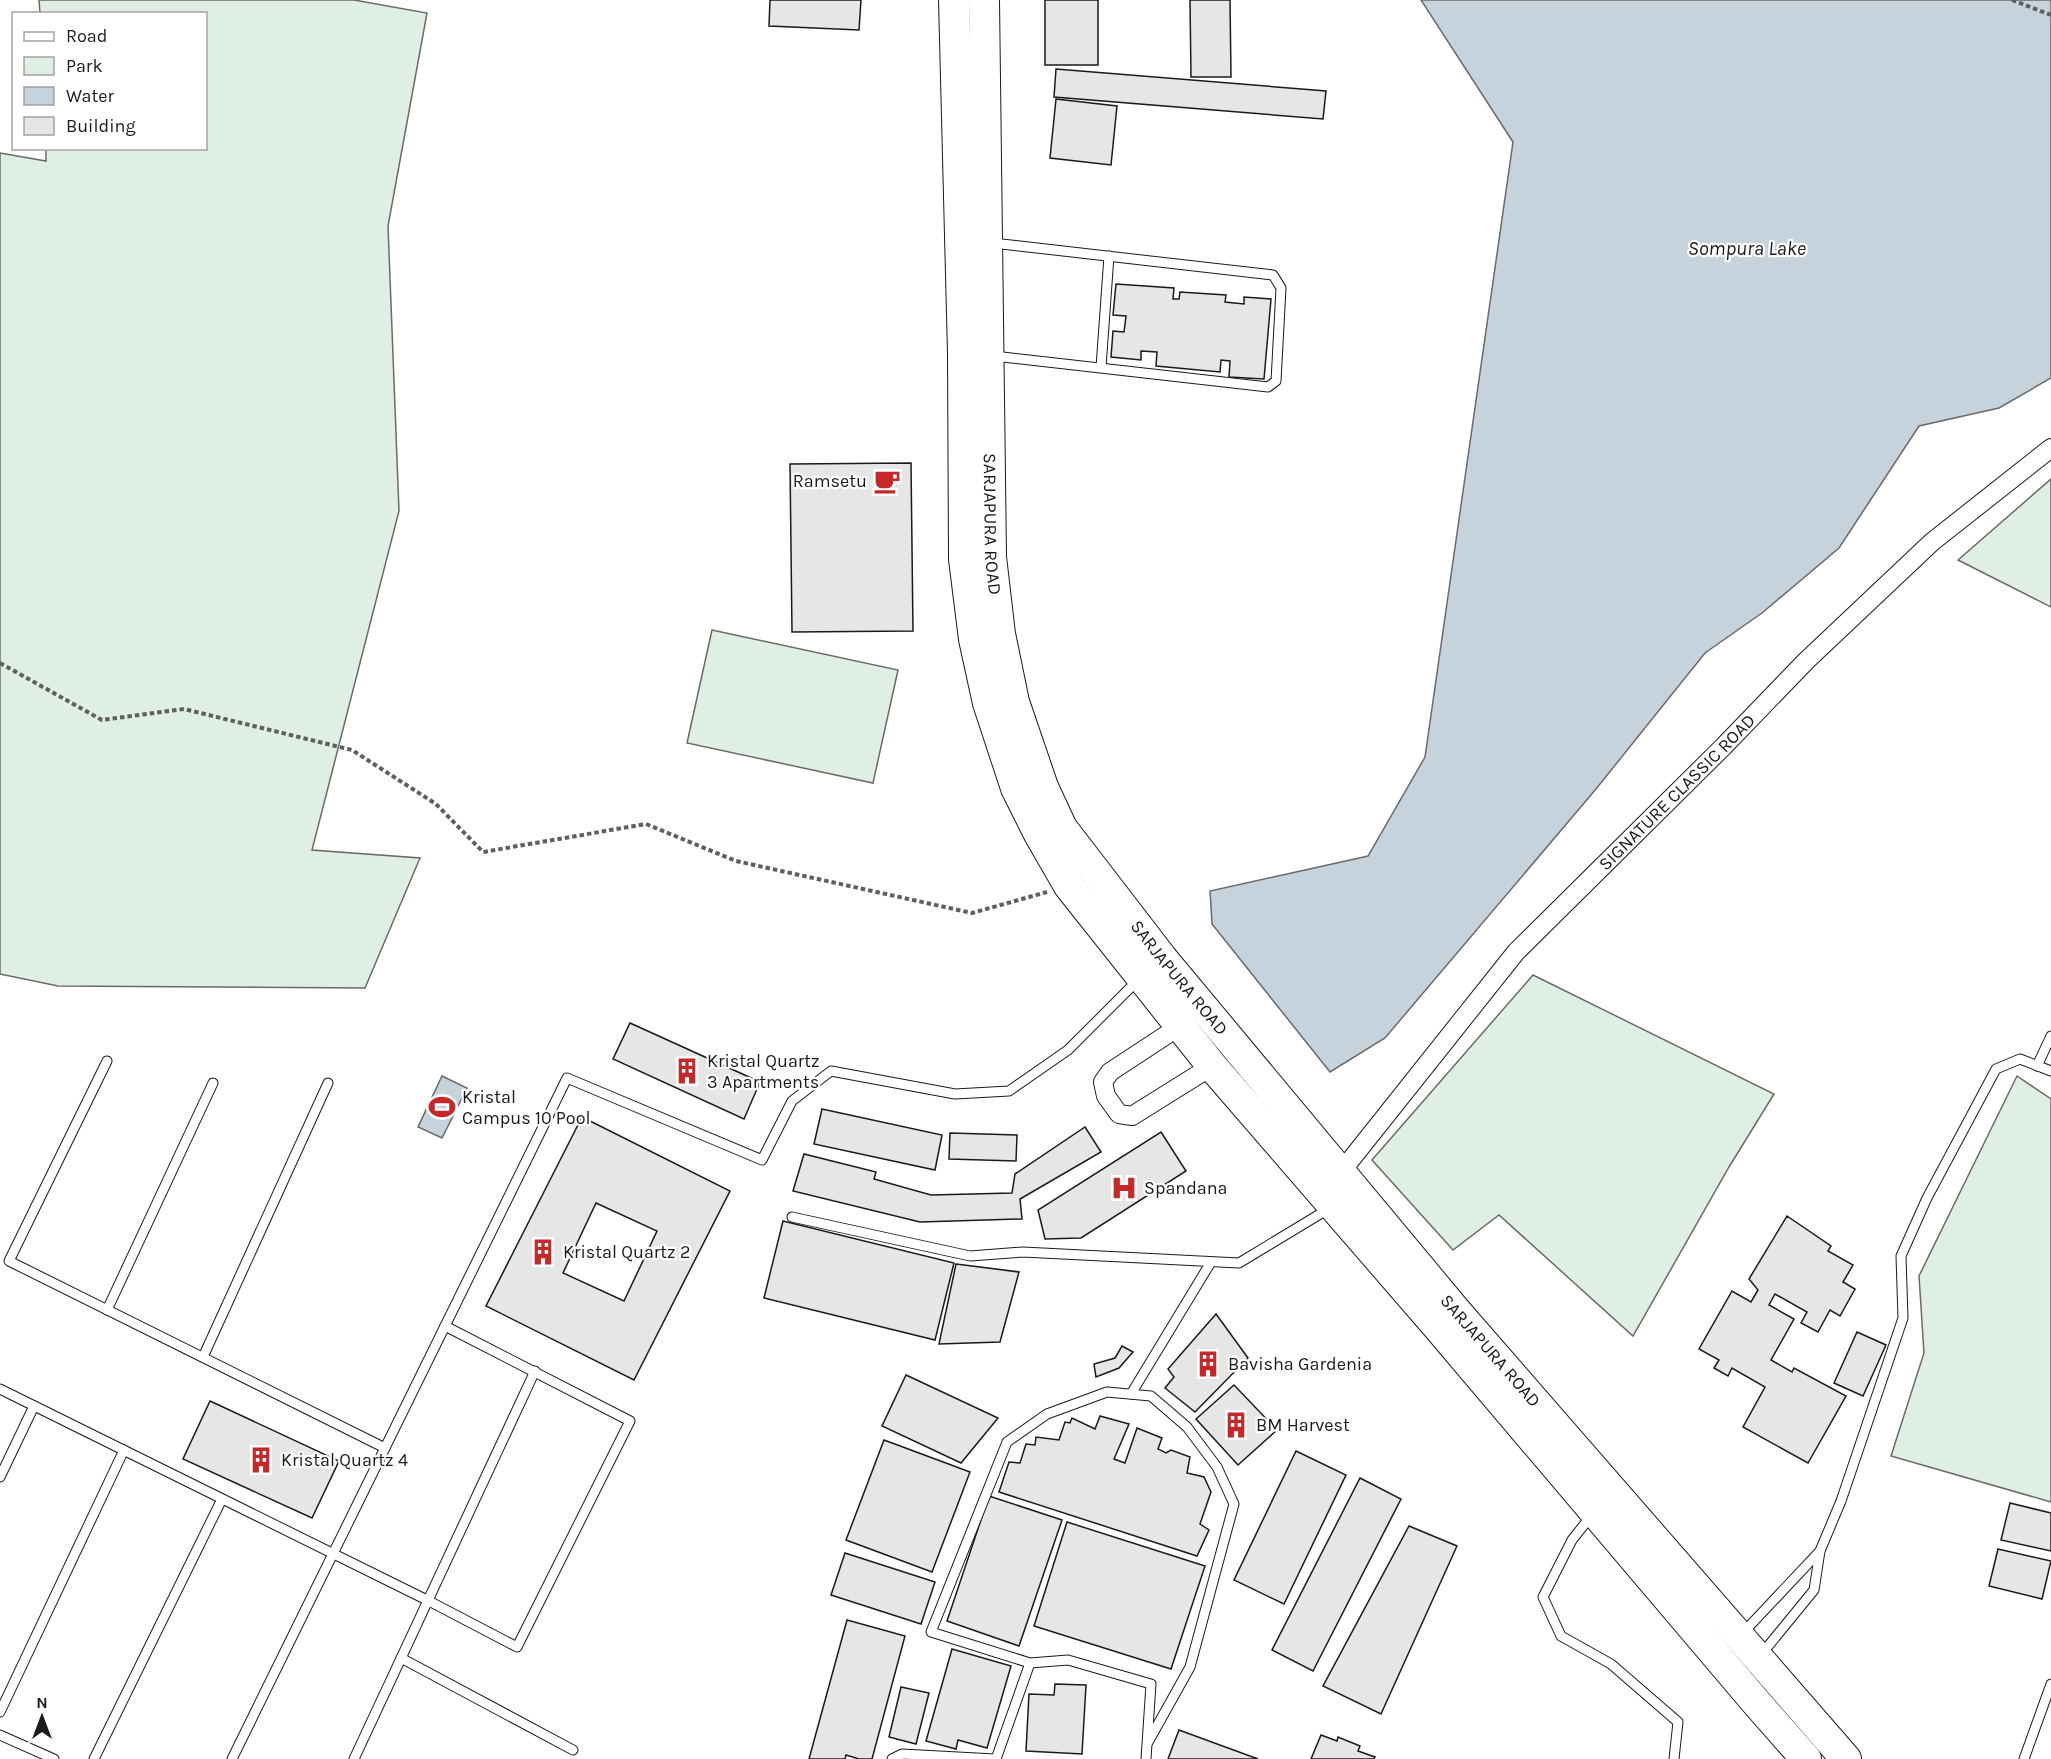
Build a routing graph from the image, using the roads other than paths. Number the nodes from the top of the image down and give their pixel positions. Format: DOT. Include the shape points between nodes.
graph roads {
  1 [pos="954,0"];
  2 [pos="984,0"];
  3 [pos="972,159"];
  4 [pos="987,242"];
  5 [pos="1109,256"];
  6 [pos="987,355"];
  7 [pos="1101,367"];
  8 [pos="2051,448"];
  9 [pos="1151,968"];
  10 [pos="1180,1026"];
  11 [pos="2051,1036"];
  12 [pos="107,1061"];
  13 [pos="1212,1066"];
  14 [pos="2037,1066"];
  15 [pos="2051,1071"];
  16 [pos="213,1083"];
  17 [pos="328,1083"];
  18 [pos="1341,1172"];
  19 [pos="1332,1207"];
  20 [pos="792,1216"];
  21 [pos="1211,1262"];
  22 [pos="107,1310"];
  23 [pos="1447,1318"];
  24 [pos="445,1326"];
  25 [pos="203,1357"];
  26 [pos="535,1371"];
  27 [pos="0,1389"];
  28 [pos="1131,1394"];
  29 [pos="34,1406"];
  30 [pos="385,1448"];
  31 [pos="124,1450"];
  32 [pos="0,1477"];
  33 [pos="222,1498"];
  34 [pos="1595,1512"];
  35 [pos="1820,1551"];
  36 [pos="333,1554"];
  37 [pos="429,1601"];
  38 [pos="1748,1648"];
  39 [pos="401,1658"];
  40 [pos="1030,1663"];
  41 [pos="1777,1682"];
  42 [pos="2051,1684"];
  43 [pos="1755,1701"];
  44 [pos="0,1712"];
  45 [pos="0,1735"];
  46 [pos="1147,1744"];
  47 [pos="573,1749"];
  48 [pos="1830,1755"];
  49 [pos="54,1759"];
  50 [pos="94,1759"];
  51 [pos="232,1759"];
  52 [pos="354,1759"];
  53 [pos="892,1759"];
  54 [pos="995,1759"];
  55 [pos="1146,1759"];
  56 [pos="1674,1759"];
  57 [pos="2024,1759"];
  1 -- 3 [label="main road, SARJAPURA ROAD"];
  2 -- 3 [label="main road, SARJAPURA ROAD"];
  3 -- 4 [label="main road, SARJAPURA ROAD"];
  3 -- 9 [label="main road, SARJAPURA ROAD" via="963,353 964,559 974,639 988,703 1016,788 1069,886"];
  4 -- 5 [label="lane"];
  4 -- 6 [label="main road, SARJAPURA ROAD"];
  5 -- 7 [label="lane"];
  5 -- 7 [label="lane" via="1273,275 1281,288 1276,381 1268,387"];
  6 -- 7 [label="lane"];
  6 -- 9 [label="main road, SARJAPURA ROAD" via="991,557 1000,634 1014,702 1043,787 1062,828"];
  8 -- 18 [label="street, SIGNATURE CLASSIC ROAD" via="1932,542 1806,661 1516,952"];
  9 -- 10 [label="main road, SARJAPURA ROAD"];
  9 -- 18 [label="main road, SARJAPURA ROAD"];
  9 -- 24 [label="lane" via="1068,1050 1009,1090 955,1094 831,1071 792,1101 762,1160 567,1078"];
  10 -- 13 [label="main road, SARJAPURA ROAD"];
  10 -- 13 [label="street" via="1110,1072 1103,1082 1106,1096 1119,1114 1132,1116"];
  11 -- 14 [label="lane"];
  12 -- 22 [label="lane" via="9,1261"];
  13 -- 19 [label="main road, SARJAPURA ROAD"];
  14 -- 15 [label="lane"];
  14 -- 35 [label="lane" via="2020,1059 1996,1069 1927,1198 1901,1256 1903,1318 1841,1501"];
  16 -- 22 [label="lane"];
  17 -- 25 [label="lane"];
  18 -- 23 [label="main road, SARJAPURA ROAD"];
  19 -- 21 [label="lane" via="1239,1263"];
  19 -- 23 [label="main road, SARJAPURA ROAD"];
  20 -- 21 [label="lane" via="970,1256 1023,1252"];
  21 -- 28 [label="lane"];
  22 -- 25 [label="lane"];
  23 -- 34 [label="main road, SARJAPURA ROAD"];
  23 -- 38 [label="main road, SARJAPURA ROAD"];
  24 -- 26 [label="lane"];
  24 -- 30 [label="lane"];
  25 -- 30 [label="lane"];
  26 -- 37 [label="lane"];
  26 -- 37 [label="lane" via="630,1421 517,1647"];
  27 -- 29 [label="lane"];
  28 -- 40 [label="lane" via="1107,1392 1047,1414 1007,1442 931,1632"];
  28 -- 46 [label="lane" via="1151,1396 1187,1427 1217,1467 1234,1504 1190,1666"];
  29 -- 31 [label="lane"];
  29 -- 32 [label="lane"];
  30 -- 36 [label="lane"];
  31 -- 33 [label="lane"];
  31 -- 44 [label="lane"];
  33 -- 36 [label="lane"];
  33 -- 50 [label="lane"];
  34 -- 43 [label="main road, SARJAPURA ROAD"];
  34 -- 56 [label="lane" via="1572,1540 1543,1597 1561,1636 1611,1665 1678,1722"];
  35 -- 38 [label="lane"];
  35 -- 38 [label="lane" via="1814,1590"];
  36 -- 37 [label="lane"];
  36 -- 51 [label="lane"];
  37 -- 39 [label="lane"];
  38 -- 41 [label="main road, SARJAPURA ROAD"];
  39 -- 47 [label="lane"];
  39 -- 52 [label="lane"];
  40 -- 46 [label="lane" via="1068,1660 1151,1684"];
  40 -- 54 [label="lane"];
  41 -- 43 [label="main road"];
  41 -- 48 [label="main road, SARJAPURA ROAD"];
  42 -- 57 [label="lane"];
  43 -- 48 [label="main road, SARJAPURA ROAD"];
  45 -- 49 [label="lane"];
  46 -- 55 [label="lane"];
  53 -- 54 [label="lane" via="902,1754"];
}
